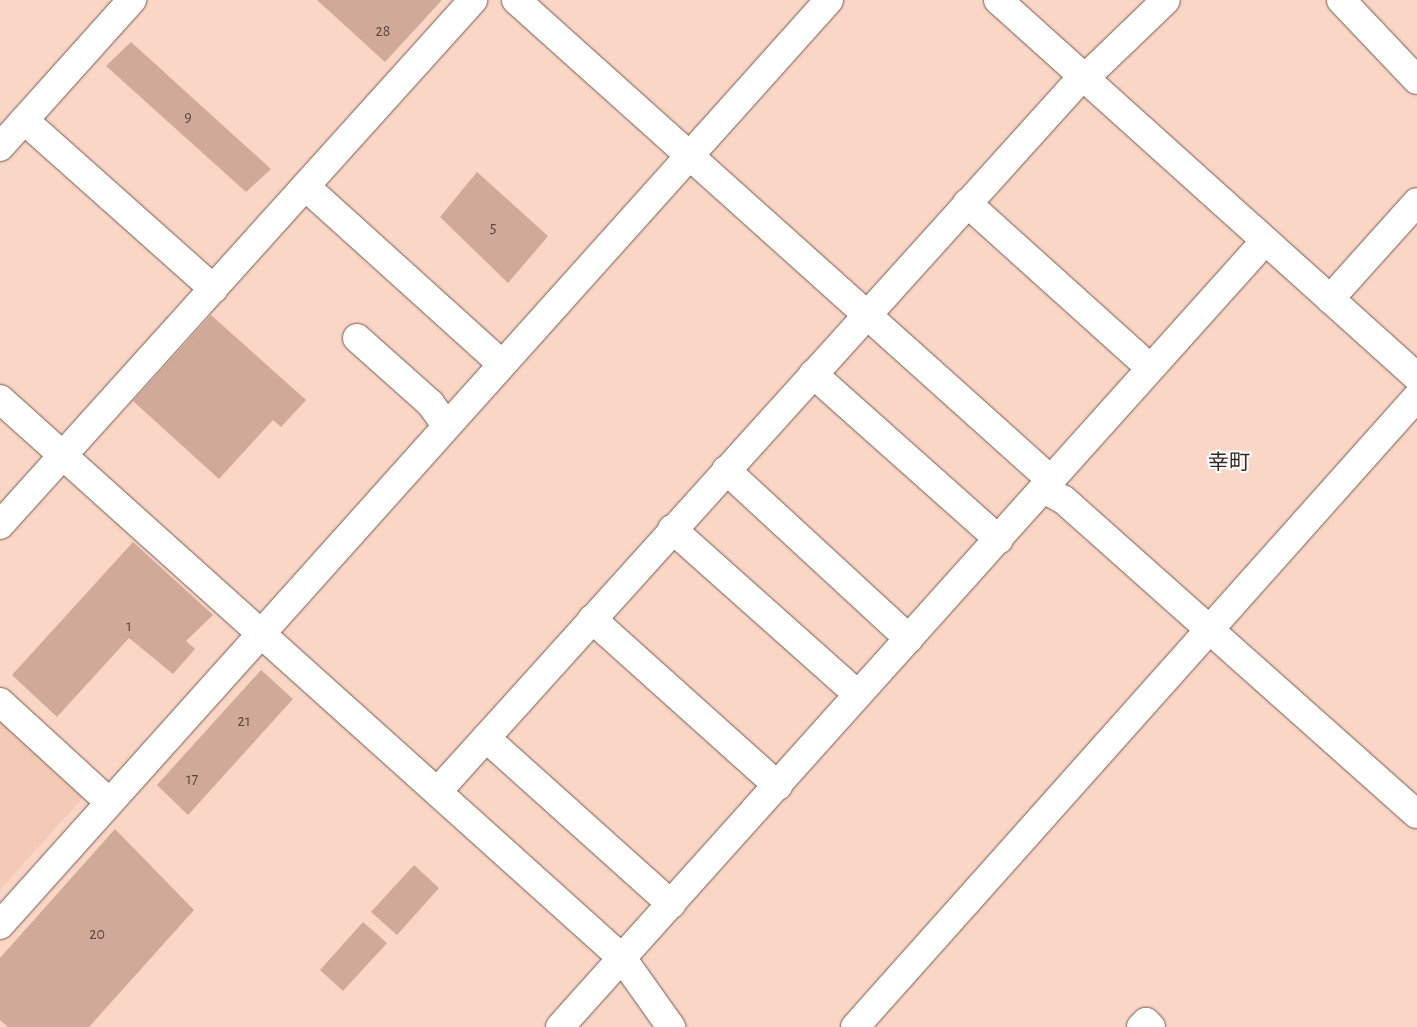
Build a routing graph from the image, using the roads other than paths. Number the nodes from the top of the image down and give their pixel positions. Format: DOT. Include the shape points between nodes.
graph roads {
  1 [pos="132,0"];
  2 [pos="473,0"];
  3 [pos="516,0"];
  4 [pos="829,0"];
  5 [pos="998,0"];
  6 [pos="1166,0"];
  7 [pos="1341,0"];
  8 [pos="1084,77"];
  9 [pos="1417,80"];
  10 [pos="24,120"];
  11 [pos="0,147"];
  12 [pos="689,155"];
  13 [pos="306,187"];
  14 [pos="1417,202"];
  15 [pos="967,203"];
  16 [pos="1265,241"];
  17 [pos="214,289"];
  18 [pos="1330,299"];
  19 [pos="866,314"];
  20 [pos="357,338"];
  21 [pos="501,363"];
  22 [pos="1150,368"];
  23 [pos="813,374"];
  24 [pos="1417,377"];
  25 [pos="1417,397"];
  26 [pos="0,399"];
  27 [pos="446,425"];
  28 [pos="63,456"];
  29 [pos="726,470"];
  30 [pos="1048,485"];
  31 [pos="0,525"];
  32 [pos="672,529"];
  33 [pos="999,540"];
  34 [pos="592,618"];
  35 [pos="1208,629"];
  36 [pos="259,633"];
  37 [pos="909,639"];
  38 [pos="858,696"];
  39 [pos="0,702"];
  40 [pos="486,738"];
  41 [pos="778,786"];
  42 [pos="438,791"];
  43 [pos="110,802"];
  44 [pos="1417,814"];
  45 [pos="671,904"];
  46 [pos="0,925"];
  47 [pos="622,958"];
  48 [pos="560,1027"];
  49 [pos="671,1027"];
  50 [pos="855,1027"];
  51 [pos="1141,1027"];
  52 [pos="1151,1027"];
  1 -- 10 [label="street"];
  2 -- 13 [label="street"];
  3 -- 12 [label="street"];
  4 -- 12 [label="street"];
  5 -- 8 [label="street"];
  6 -- 8 [label="street"];
  7 -- 9 [label="street"];
  8 -- 15 [label="street"];
  8 -- 16 [label="street"];
  10 -- 11 [label="street"];
  10 -- 17 [label="street"];
  12 -- 19 [label="street"];
  12 -- 21 [label="street"];
  13 -- 17 [label="street"];
  13 -- 21 [label="street"];
  14 -- 18 [label="street"];
  15 -- 19 [label="street"];
  15 -- 22 [label="street"];
  16 -- 18 [label="street"];
  16 -- 22 [label="street"];
  17 -- 28 [label="street"];
  18 -- 24 [label="street"];
  19 -- 23 [label="street"];
  19 -- 30 [label="street"];
  20 -- 27 [label="street" via="430,403"];
  21 -- 27 [label="street"];
  22 -- 30 [label="street"];
  23 -- 29 [label="street"];
  23 -- 33 [label="street"];
  25 -- 35 [label="street"];
  26 -- 28 [label="street"];
  27 -- 36 [label="street"];
  28 -- 31 [label="street"];
  28 -- 36 [label="street"];
  29 -- 32 [label="street"];
  29 -- 37 [label="street"];
  30 -- 33 [label="street"];
  30 -- 35 [label="street"];
  32 -- 34 [label="street"];
  32 -- 38 [label="street"];
  33 -- 37 [label="street"];
  34 -- 40 [label="street"];
  34 -- 41 [label="street"];
  35 -- 44 [label="street"];
  35 -- 50 [label="street"];
  36 -- 42 [label="street"];
  36 -- 43 [label="street"];
  37 -- 38 [label="street"];
  38 -- 41 [label="street"];
  39 -- 43 [label="street"];
  40 -- 42 [label="street"];
  40 -- 45 [label="street"];
  41 -- 45 [label="street"];
  42 -- 47 [label="street"];
  43 -- 46 [label="street"];
  45 -- 47 [label="street"];
  47 -- 48 [label="street"];
  47 -- 49 [label="street"];
  51 -- 52 [label="street" via="1146,1022"];
}
